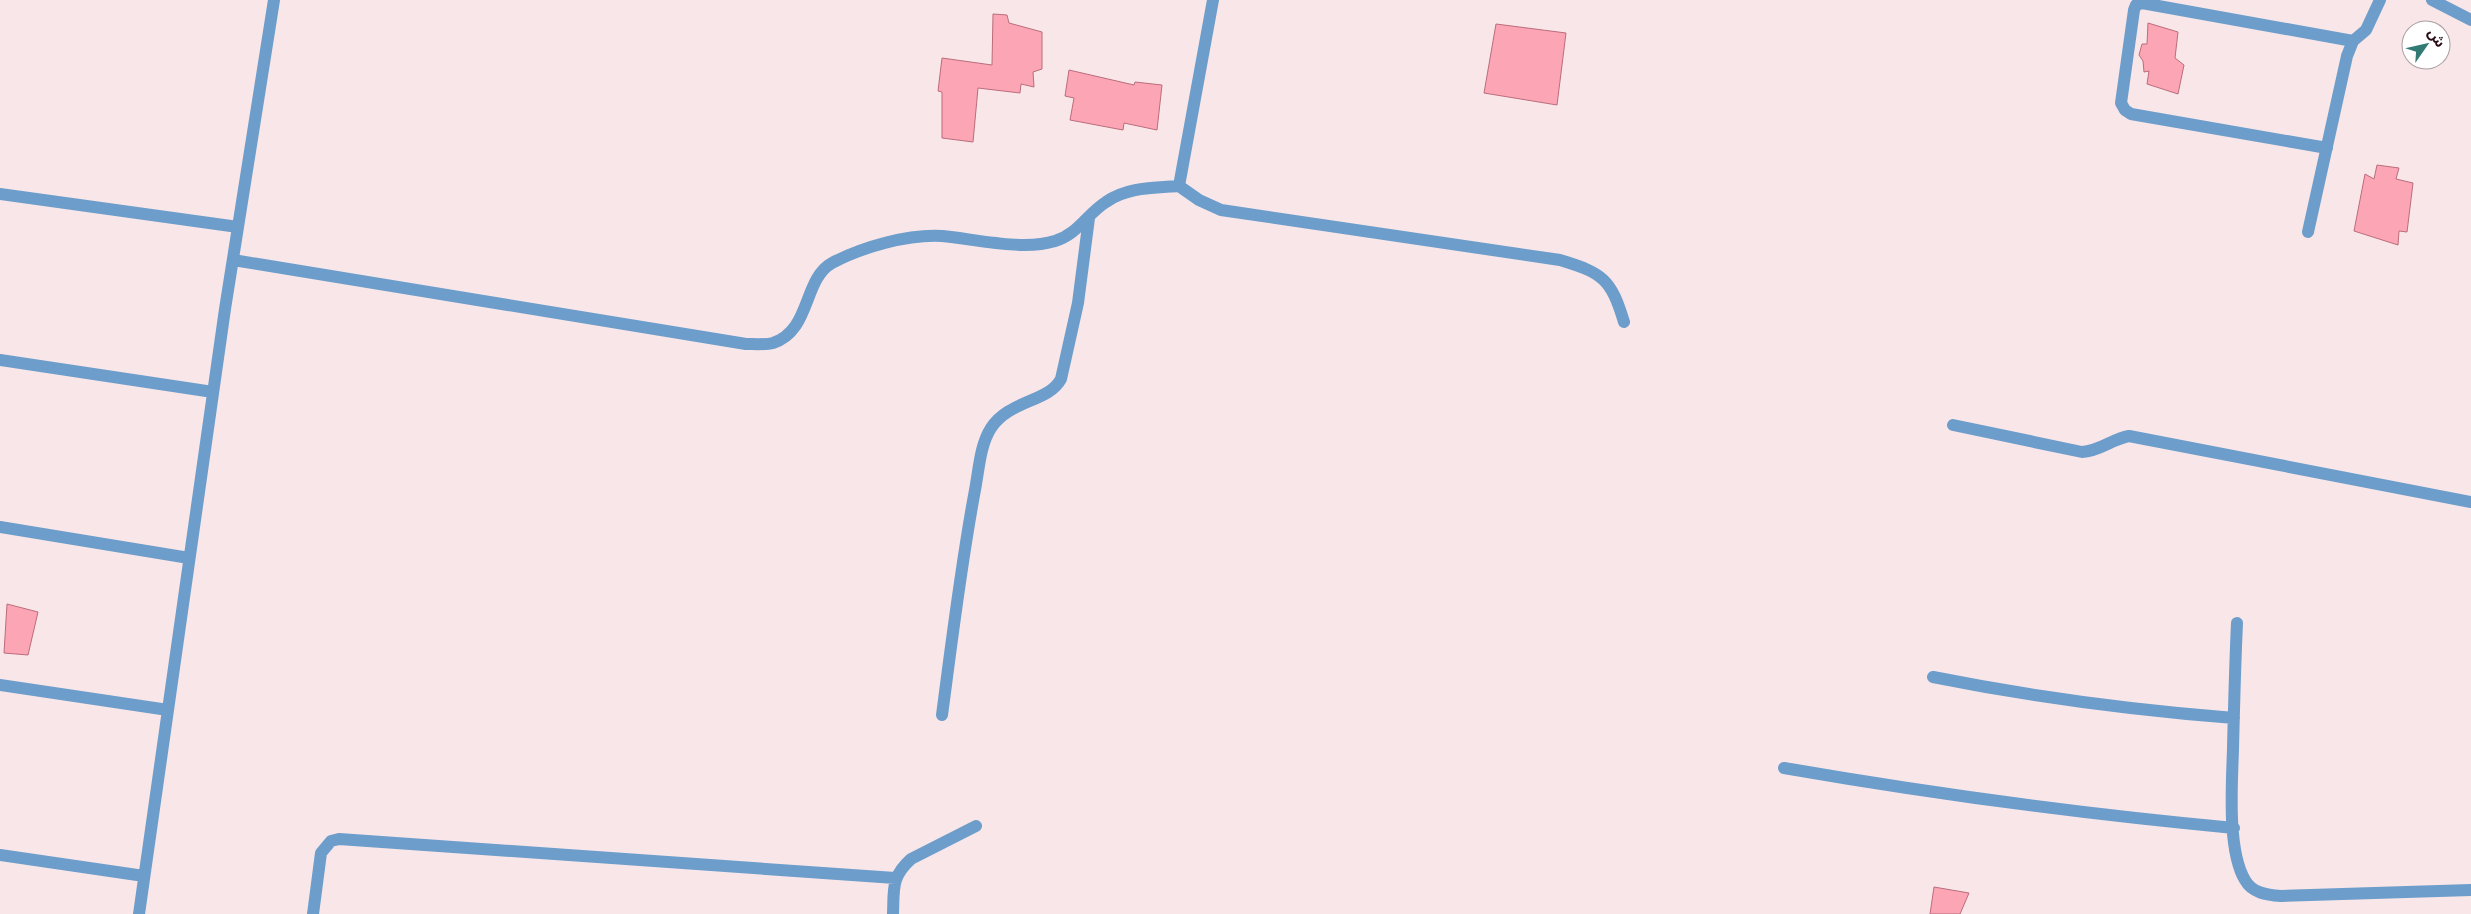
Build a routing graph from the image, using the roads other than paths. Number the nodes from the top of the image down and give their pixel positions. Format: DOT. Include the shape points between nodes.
graph roads {
  1 [pos="274,0"];
  2 [pos="1212,0"];
  3 [pos="2380,0"];
  4 [pos="2432,0"];
  5 [pos="2471,20"];
  6 [pos="2353,41"];
  7 [pos="2326,148"];
  8 [pos="1179,186"];
  9 [pos="0,194"];
  10 [pos="1089,218"];
  11 [pos="238,227"];
  12 [pos="2308,232"];
  13 [pos="233,260"];
  14 [pos="1624,322"];
  15 [pos="0,360"];
  16 [pos="213,392"];
  17 [pos="1953,425"];
  18 [pos="2471,502"];
  19 [pos="0,528"];
  20 [pos="189,558"];
  21 [pos="2237,623"];
  22 [pos="1933,677"];
  23 [pos="0,685"];
  24 [pos="168,710"];
  25 [pos="942,715"];
  26 [pos="2234,718"];
  27 [pos="1784,768"];
  28 [pos="976,826"];
  29 [pos="2234,828"];
  30 [pos="0,855"];
  31 [pos="144,876"];
  32 [pos="895,878"];
  33 [pos="2471,890"];
  34 [pos="139,914"];
  35 [pos="313,914"];
  36 [pos="893,914"];
  1 -- 11 [label="street"];
  2 -- 8 [label="street"];
  3 -- 6 [label="street" via="2366,30"];
  4 -- 5 [label="street"];
  6 -- 7 [label="street"];
  6 -- 7 [label="street" via="2142,3 2134,10 2122,103 2125,110 2131,114"];
  7 -- 12 [label="street"];
  8 -- 10 [label="street" via="1125,192 1105,202"];
  8 -- 14 [label="street" via="1221,210 1560,260 1604,278 1616,294"];
  9 -- 11 [label="street"];
  10 -- 13 [label="street" via="1075,232 1054,241 1027,244 922,236 902,239 831,264 818,278 802,318 788,334 773,343 746,344"];
  10 -- 25 [label="street" via="1078,303 1061,379 1048,393 1014,406 1002,416 985,440 968,528"];
  11 -- 13 [label="street"];
  13 -- 16 [label="street"];
  15 -- 16 [label="street"];
  16 -- 20 [label="street"];
  17 -- 18 [label="street" via="2082,452 2094,451 2129,436"];
  19 -- 20 [label="street"];
  20 -- 24 [label="street"];
  21 -- 26 [label="street"];
  22 -- 26 [label="street" via="2006,692 2129,709"];
  23 -- 24 [label="street"];
  24 -- 31 [label="street"];
  26 -- 29 [label="street"];
  27 -- 29 [label="street" via="1922,792"];
  28 -- 32 [label="street" via="910,859"];
  29 -- 33 [label="street" via="2244,880 2252,889 2265,894"];
  30 -- 31 [label="street"];
  31 -- 34 [label="street"];
  32 -- 35 [label="street" via="339,839 326,845 320,853"];
  32 -- 36 [label="street"];
}
